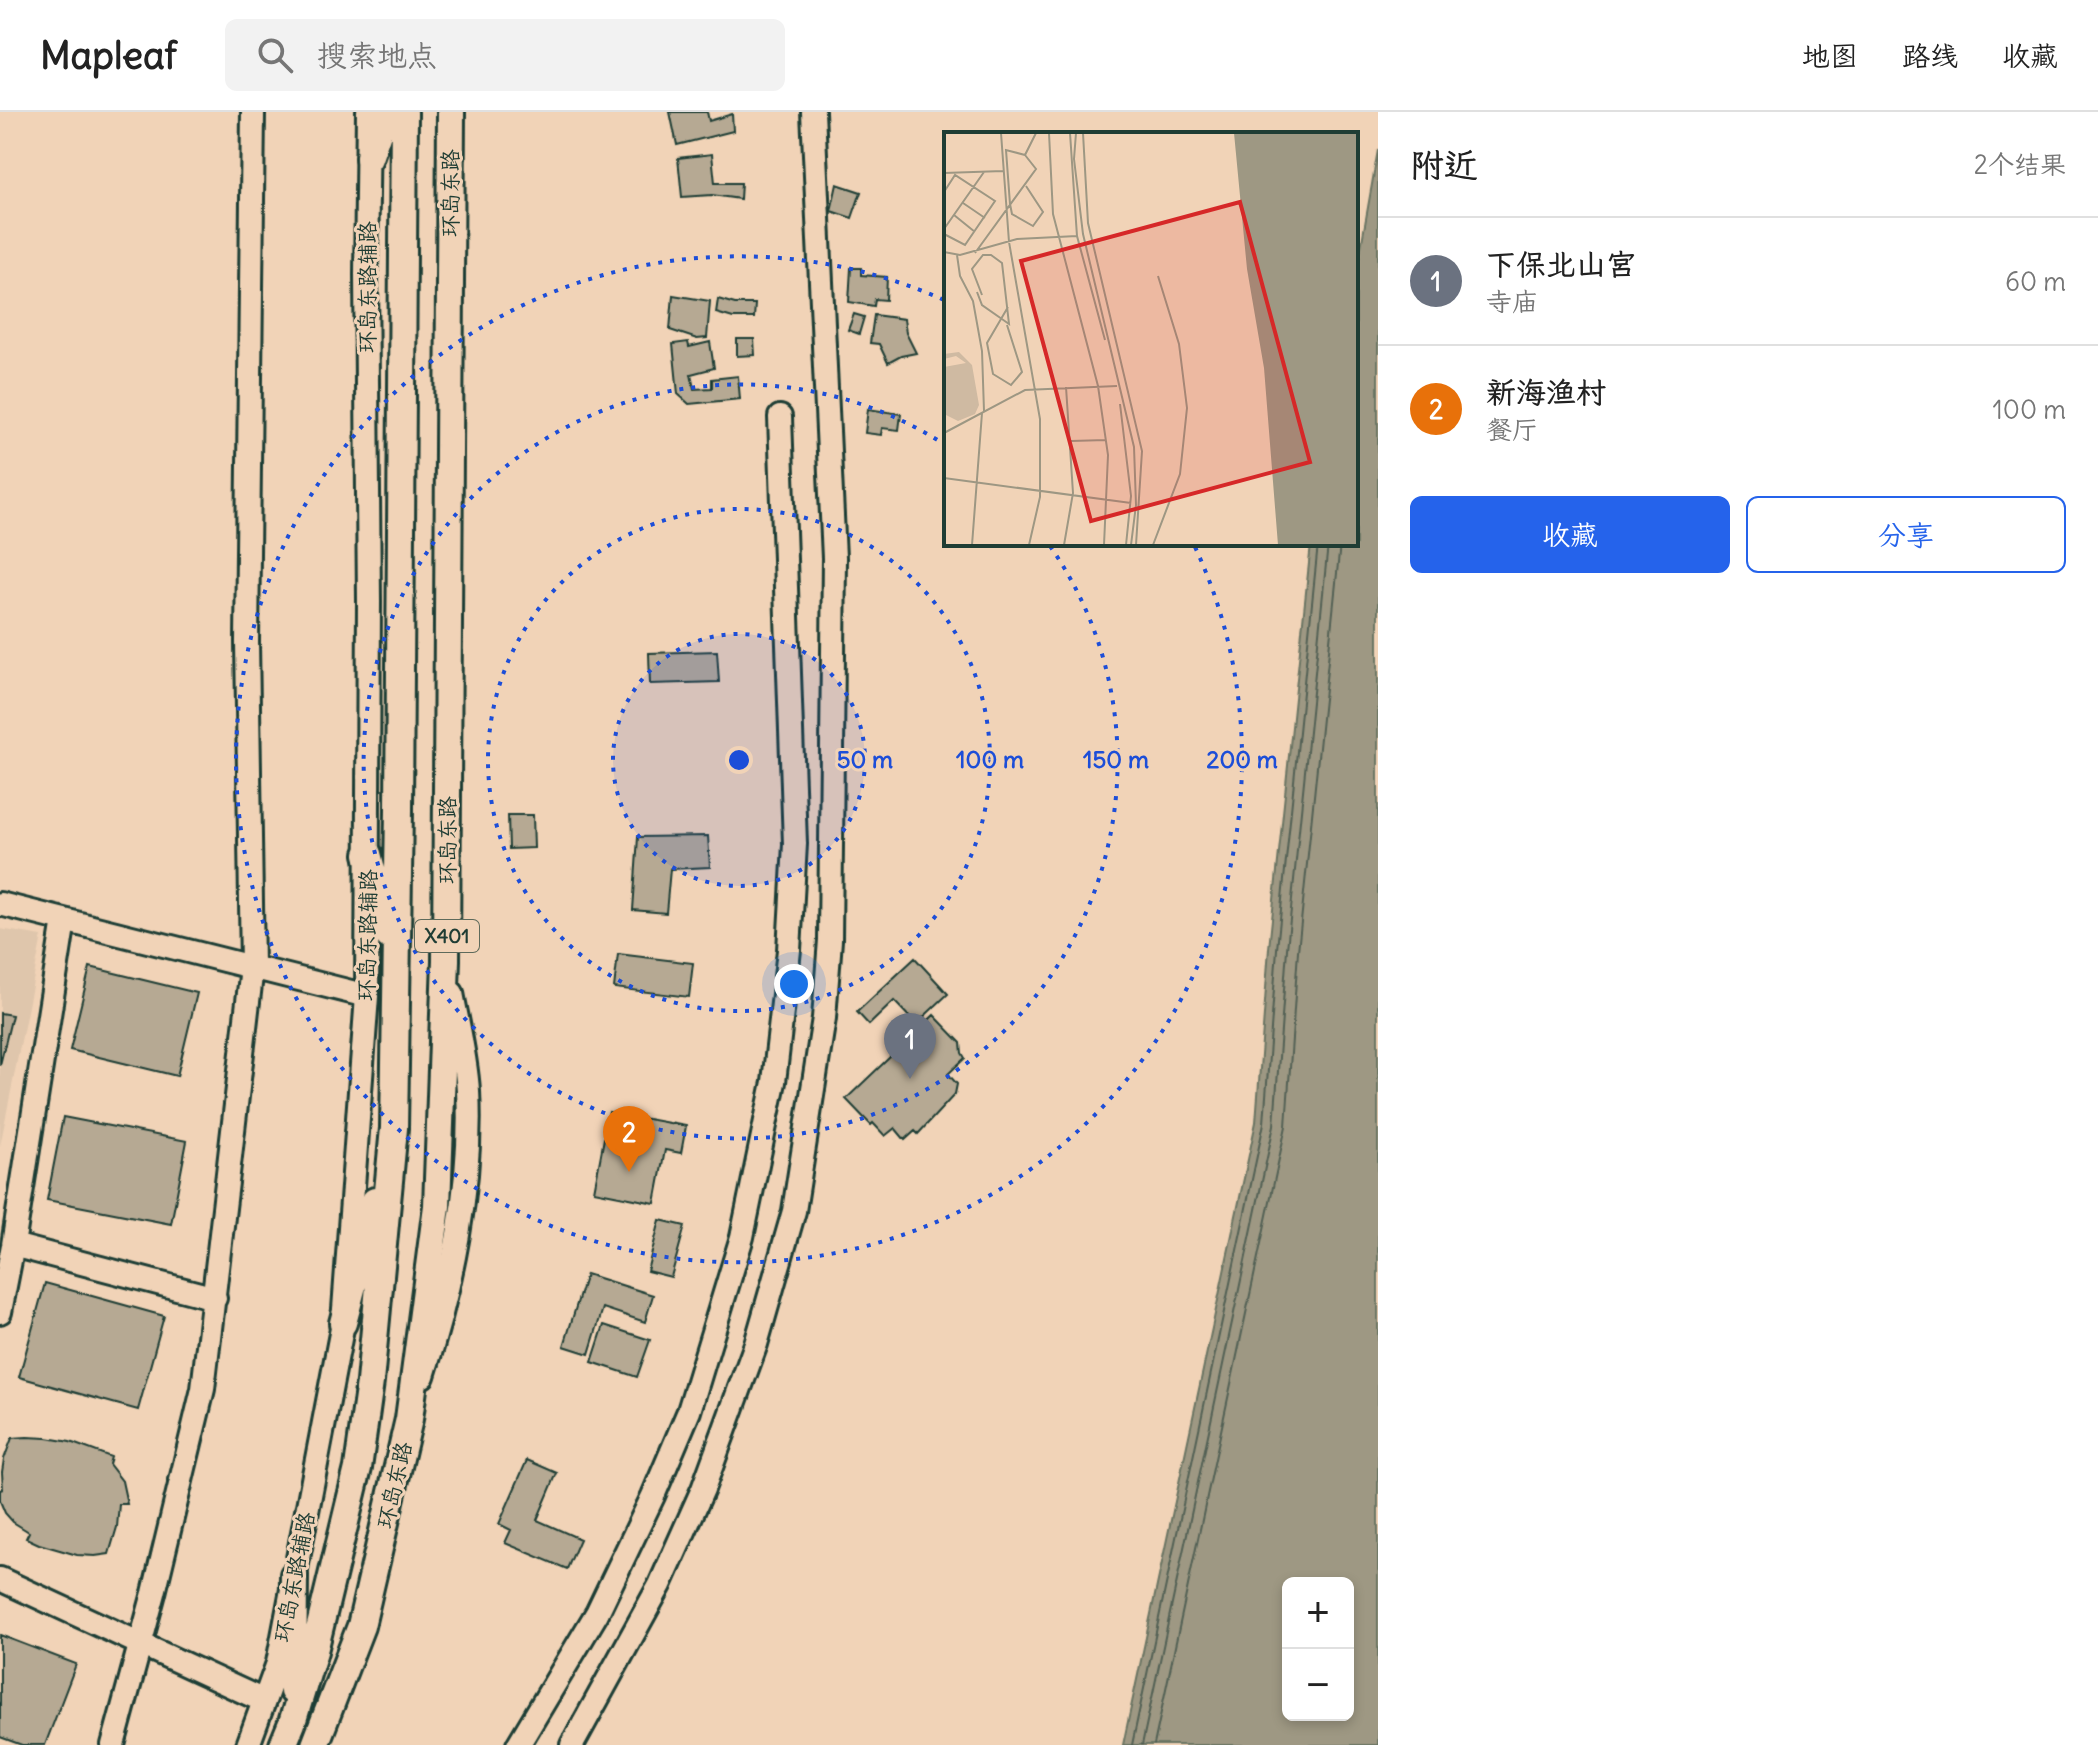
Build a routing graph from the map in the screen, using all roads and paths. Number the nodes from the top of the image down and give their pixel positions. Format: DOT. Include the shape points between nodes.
graph roads {
  1 [pos="253,112"];
  2 [pos="368,112"];
  3 [pos="385,112"];
  4 [pos="404,112"];
  5 [pos="451,112"];
  6 [pos="813,112"];
  7 [pos="369,158"];
  8 [pos="780,417"];
  9 [pos="368,854"];
  10 [pos="0,904"];
  11 [pos="64,920"];
  12 [pos="252,967"];
  13 [pos="397,967"];
  14 [pos="367,996"];
  15 [pos="394,1128"];
  16 [pos="13,1245"];
  17 [pos="215,1298"];
  18 [pos="0,1312"];
  19 [pos="343,1323"];
  20 [pos="294,1575"];
  21 [pos="0,1579"];
  22 [pos="264,1701"];
  23 [pos="288,1734"];
  24 [pos="113,1745"];
  25 [pos="248,1745"];
  26 [pos="315,1745"];
  27 [pos="518,1745"];
  28 [pos="572,1745"];
  1 -- 12 [label="street" via="247,642"];
  2 -- 7 [label="street, 环岛东路辅路"];
  3 -- 7 [label="main road"];
  4 -- 13 [label="main road, 环岛东路 / X401"];
  5 -- 26 [label="main road, 环岛东路 / X401" via="446,960 437,1206 409,1419 361,1626"];
  6 -- 28 [label="street" via="834,558 830,940 824,1018 794,1211 756,1344 703,1489 660,1585"];
  7 -- 9 [label="street, 环岛东路辅路"];
  8 -- 27 [label="street" via="795,844 774,1082 742,1237 689,1411 597,1613"];
  9 -- 13 [label="main road"];
  9 -- 14 [label="street, 环岛东路辅路"];
  10 -- 11 [label="street"];
  11 -- 12 [label="street"];
  11 -- 16 [label="street"];
  12 -- 14 [label="street"];
  12 -- 17 [label="street"];
  13 -- 15 [label="main road, 环岛东路 / X401"];
  14 -- 19 [label="street, 环岛东路辅路"];
  15 -- 19 [label="main road"];
  15 -- 23 [label="main road, 环岛东路 / X401" via="358,1468 314,1651"];
  16 -- 17 [label="street"];
  16 -- 18 [label="street"];
  17 -- 24 [label="street" via="203,1389"];
  19 -- 20 [label="street, 环岛东路辅路"];
  20 -- 22 [label="street, 环岛东路辅路" via="278,1663"];
  20 -- 23 [label="main road"];
  21 -- 22 [label="street"];
  22 -- 25 [label="street, 环岛东路辅路"];
}
